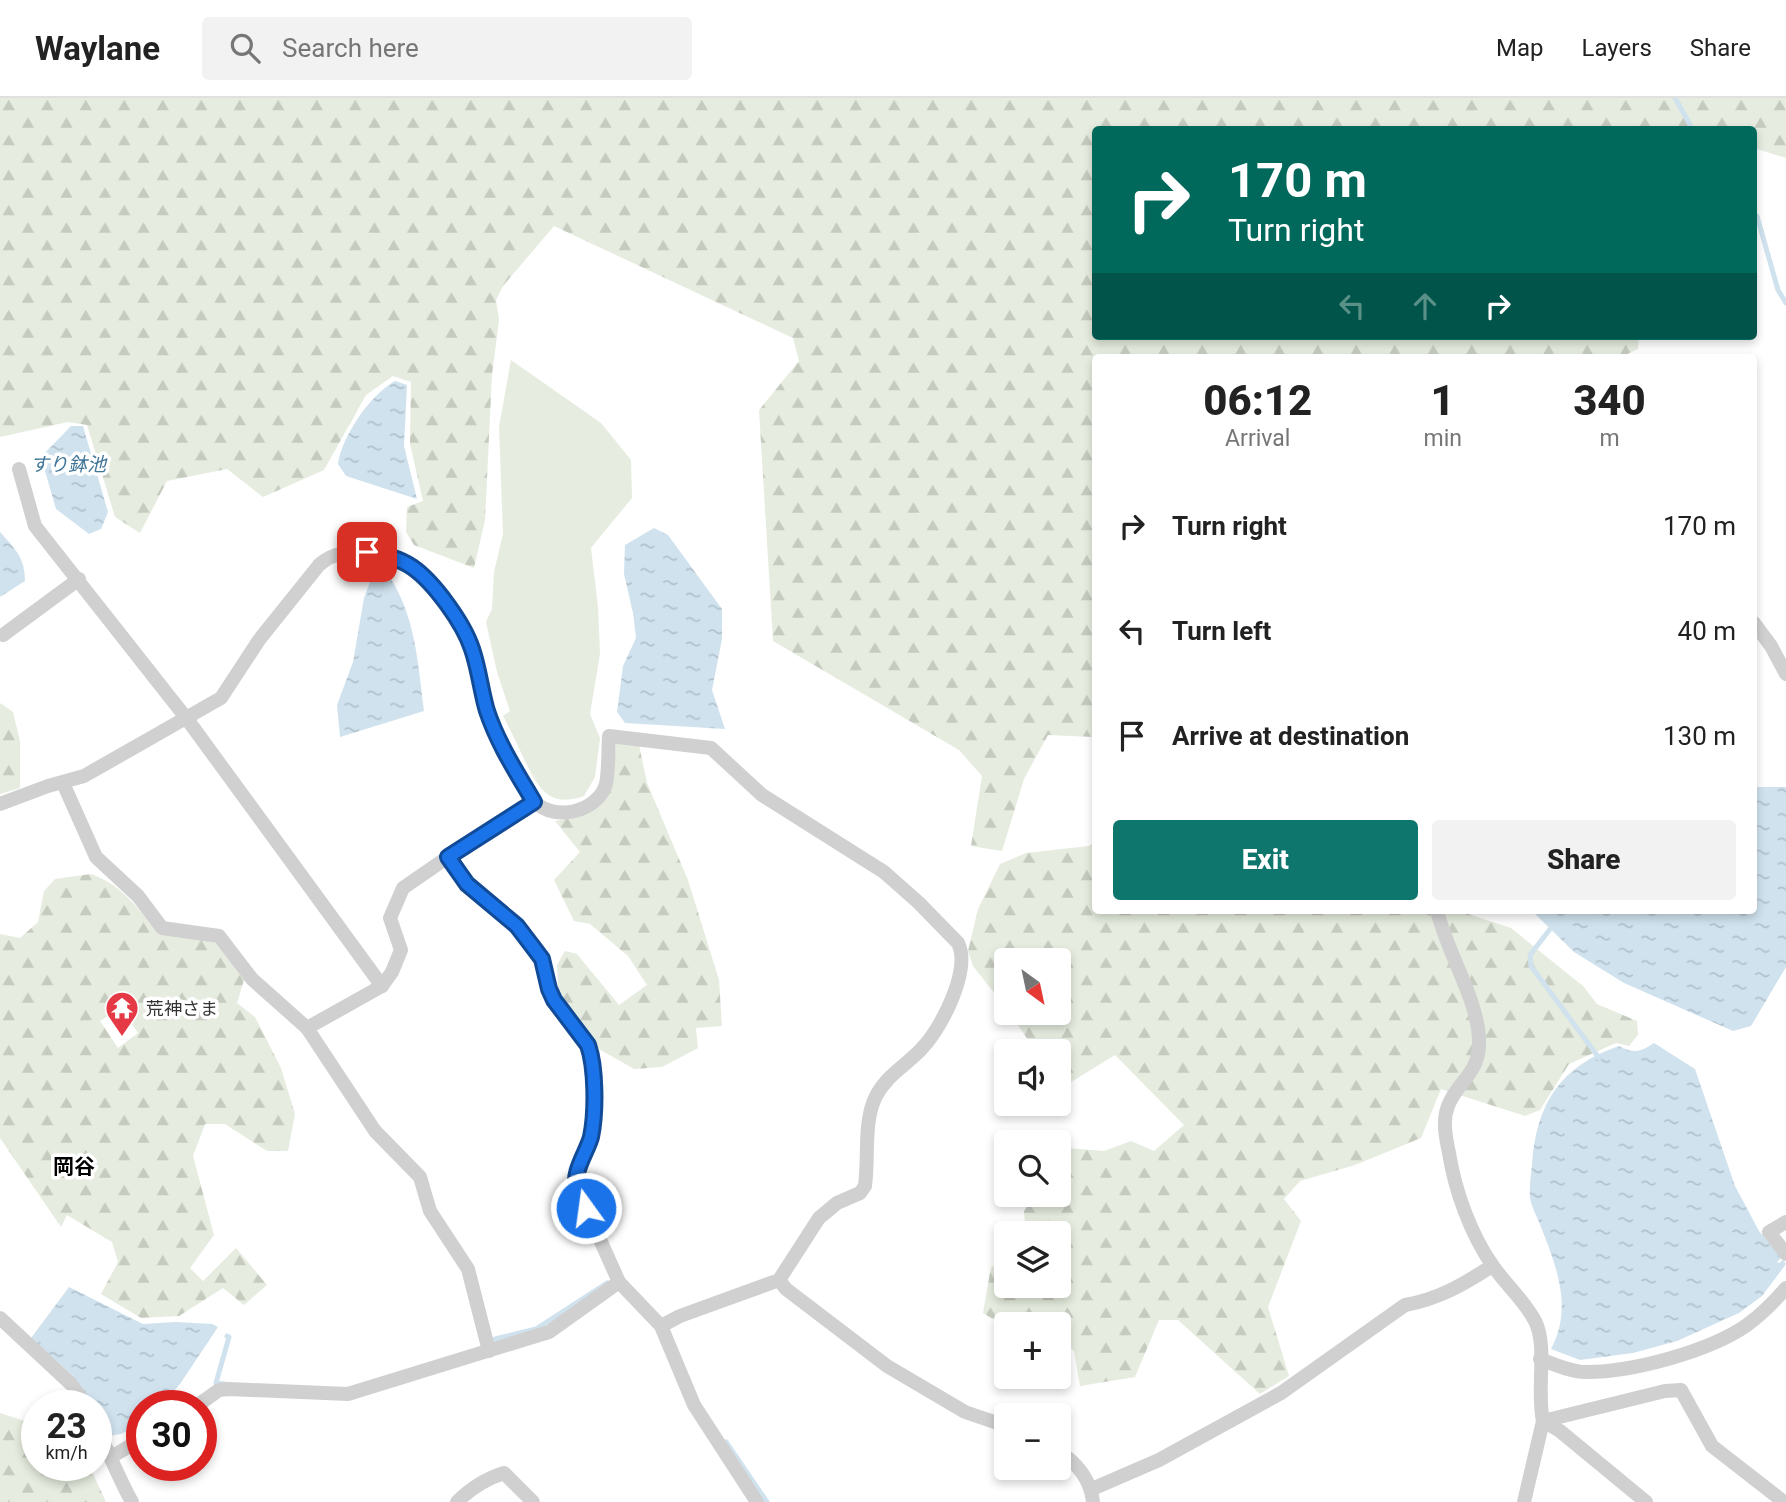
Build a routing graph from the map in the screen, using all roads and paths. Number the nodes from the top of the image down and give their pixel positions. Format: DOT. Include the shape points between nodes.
graph roads {
  1 [pos="19,469"];
  2 [pos="79,579"];
  3 [pos="1757,627"];
  4 [pos="3,635"];
  5 [pos="1786,674"];
  6 [pos="187,719"];
  7 [pos="63,783"];
  8 [pos="534,802"];
  9 [pos="0,804"];
  10 [pos="448,857"];
  11 [pos="1438,914"];
  12 [pos="382,986"];
  13 [pos="307,1028"];
  14 [pos="1786,1222"];
  15 [pos="1786,1254"];
  16 [pos="1492,1266"];
  17 [pos="618,1279"];
  18 [pos="779,1280"];
  19 [pos="1786,1288"];
  20 [pos="0,1318"];
  21 [pos="661,1326"];
  22 [pos="489,1351"];
  23 [pos="1540,1359"];
  24 [pos="75,1390"];
  25 [pos="217,1391"];
  26 [pos="1543,1420"];
  27 [pos="994,1422"];
  28 [pos="112,1460"];
  29 [pos="1071,1461"];
  30 [pos="1093,1496"];
  31 [pos="132,1502"];
  32 [pos="457,1502"];
  33 [pos="533,1502"];
  34 [pos="757,1502"];
  35 [pos="1524,1502"];
  36 [pos="1646,1502"];
  37 [pos="1784,1502"];
  1 -- 2 [label="street" via="35,526"];
  2 -- 4 [label="street"];
  2 -- 6 [label="street"];
  3 -- 5 [label="street"];
  6 -- 7 [label="street"];
  6 -- 8 [label="street" via="221,698 259,640 326,559 348,552 388,556 426,578 461,625 472,647 487,711"];
  6 -- 12 [label="street"];
  7 -- 9 [label="street"];
  7 -- 13 [label="street" via="96,857 138,896 162,928 219,936 252,979"];
  8 -- 10 [label="street"];
  8 -- 18 [label="street" via="561,813 593,802 605,786 609,736 711,748 762,795 884,872 958,943 962,961 942,1018 922,1048 884,1083 875,1098 865,1186 860,1194 837,1203 819,1218"];
  10 -- 12 [label="street" via="403,888 390,918 401,950"];
  10 -- 17 [label="street" via="467,884 517,926 542,959 554,1000 588,1045 592,1124 576,1186"];
  11 -- 16 [label="street" via="1479,1039 1472,1074 1448,1107 1449,1156 1475,1234"];
  12 -- 13 [label="street"];
  13 -- 22 [label="street" via="375,1131 420,1177 430,1211 468,1269"];
  14 -- 15 [label="street" via="1769,1232"];
  16 -- 23 [label="street" via="1535,1320"];
  16 -- 30 [label="street" via="1456,1290 1405,1305 1282,1393"];
  17 -- 21 [label="street"];
  17 -- 22 [label="street" via="548,1332"];
  18 -- 21 [label="street"];
  18 -- 27 [label="street" via="887,1366 965,1412"];
  19 -- 23 [label="street" via="1771,1307 1745,1326 1716,1342 1668,1358 1584,1373"];
  20 -- 24 [label="street"];
  21 -- 34 [label="street" via="694,1405"];
  22 -- 25 [label="street" via="348,1394"];
  23 -- 26 [label="street"];
  26 -- 35 [label="street"];
  26 -- 36 [label="street"];
  26 -- 37 [label="street" via="1681,1390 1712,1446"];
  28 -- 31 [label="street"];
  29 -- 30 [label="street"];
  32 -- 33 [label="street" via="490,1477 504,1473"];
}
